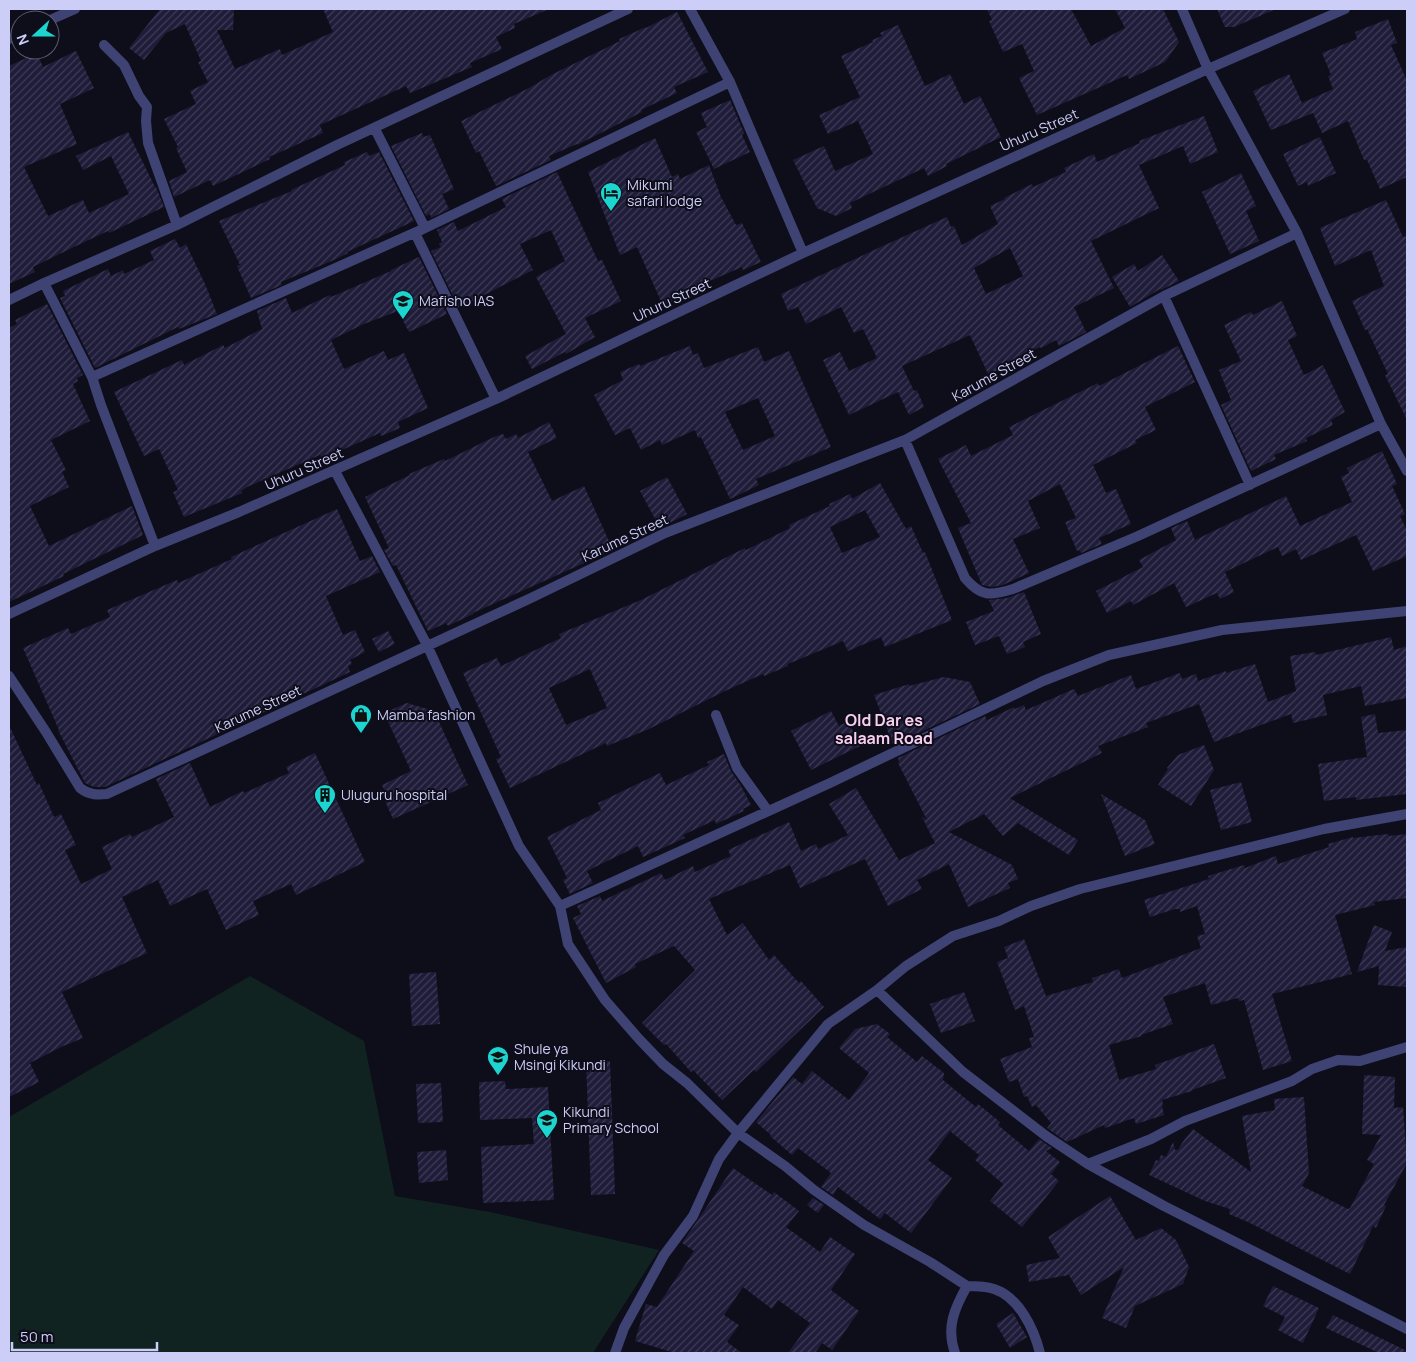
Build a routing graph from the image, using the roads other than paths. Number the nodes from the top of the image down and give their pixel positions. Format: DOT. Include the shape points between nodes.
graph roads {
  1 [pos="76,9"];
  2 [pos="628,9"];
  3 [pos="690,9"];
  4 [pos="1182,9"];
  5 [pos="1345,9"];
  6 [pos="60,16"];
  7 [pos="104,45"];
  8 [pos="1208,69"];
  9 [pos="730,82"];
  10 [pos="375,129"];
  11 [pos="178,225"];
  12 [pos="425,228"];
  13 [pos="1297,233"];
  14 [pos="803,253"];
  15 [pos="44,283"];
  16 [pos="1164,296"];
  17 [pos="9,300"];
  18 [pos="92,377"];
  19 [pos="496,399"];
  20 [pos="1381,424"];
  21 [pos="904,440"];
  22 [pos="335,470"];
  23 [pos="1407,471"];
  24 [pos="1250,484"];
  25 [pos="155,546"];
  26 [pos="1407,611"];
  27 [pos="9,614"];
  28 [pos="428,645"];
  29 [pos="9,676"];
  30 [pos="716,715"];
  31 [pos="768,811"];
  32 [pos="1407,814"];
  33 [pos="560,906"];
  34 [pos="877,990"];
  35 [pos="1407,1047"];
  36 [pos="738,1133"];
  37 [pos="1088,1164"];
  38 [pos="967,1286"];
  39 [pos="1407,1329"];
  40 [pos="615,1353"];
  41 [pos="955,1353"];
  42 [pos="1040,1353"];
  1 -- 6 [label="street"];
  2 -- 10 [label="street"];
  3 -- 9 [label="street"];
  4 -- 8 [label="street"];
  5 -- 8 [label="street, Uhuru Street"];
  7 -- 11 [label="street" via="124,66 147,107 148,143"];
  8 -- 13 [label="street"];
  8 -- 14 [label="street, Uhuru Street"];
  9 -- 12 [label="street"];
  9 -- 14 [label="street"];
  10 -- 11 [label="street"];
  10 -- 12 [label="street"];
  11 -- 15 [label="street"];
  12 -- 18 [label="street"];
  12 -- 19 [label="street" via="415,233"];
  13 -- 16 [label="street, Karume Street"];
  13 -- 20 [label="street"];
  14 -- 19 [label="street, Uhuru Street"];
  15 -- 17 [label="street"];
  15 -- 18 [label="street"];
  16 -- 21 [label="street, Karume Street"];
  16 -- 24 [label="street"];
  18 -- 25 [label="street"];
  19 -- 22 [label="street, Uhuru Street"];
  20 -- 23 [label="street"];
  20 -- 24 [label="street"];
  21 -- 24 [label="street" via="965,578 980,592 993,595 1111,548"];
  21 -- 28 [label="street, Karume Street" via="665,534"];
  22 -- 25 [label="street, Uhuru Street"];
  22 -- 28 [label="street"];
  25 -- 27 [label="street, Uhuru Street"];
  26 -- 31 [label="street" via="1222,630 1108,655 1043,681"];
  28 -- 29 [label="street, Karume Street" via="107,794 97,795 80,788"];
  28 -- 33 [label="street" via="519,846"];
  30 -- 31 [label="street" via="737,768"];
  31 -- 33 [label="street"];
  32 -- 34 [label="street" via="1324,829 1080,889 953,936 906,966"];
  33 -- 36 [label="street" via="568,944 605,1000 663,1064"];
  34 -- 36 [label="street" via="828,1024"];
  34 -- 37 [label="street" via="963,1072"];
  35 -- 37 [label="street" via="1360,1061 1338,1060 1312,1069 1292,1081 1185,1121 1151,1139"];
  36 -- 38 [label="street" via="864,1225"];
  36 -- 40 [label="street" via="719,1159 693,1216 664,1255 624,1328"];
  37 -- 39 [label="street"];
  38 -- 41 [label="street" via="956,1304 952,1319"];
  38 -- 42 [label="street" via="995,1289 1012,1300 1026,1318"];
}
